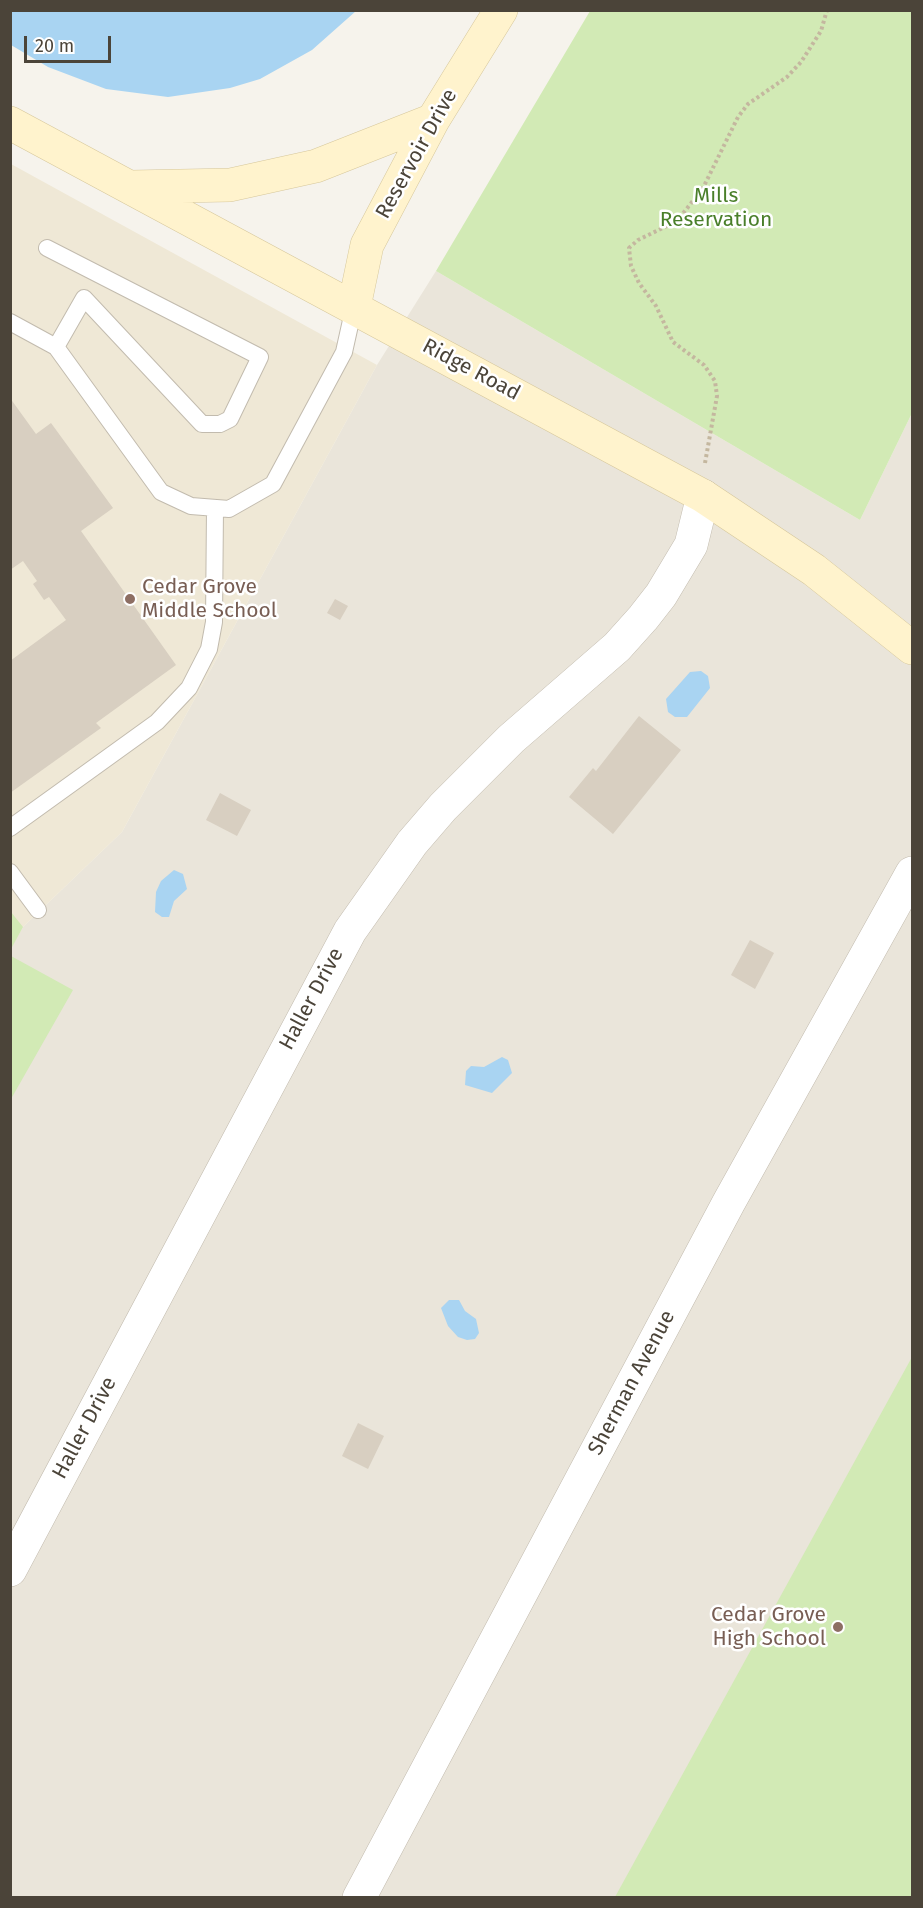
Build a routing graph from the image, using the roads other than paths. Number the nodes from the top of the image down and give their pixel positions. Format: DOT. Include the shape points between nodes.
graph roads {
  1 [pos="501,10"];
  2 [pos="433,120"];
  3 [pos="10,123"];
  4 [pos="128,187"];
  5 [pos="47,248"];
  6 [pos="96,275"];
  7 [pos="84,298"];
  8 [pos="354,307"];
  9 [pos="10,322"];
  10 [pos="56,347"];
  11 [pos="703,496"];
  12 [pos="214,508"];
  13 [pos="912,648"];
  14 [pos="10,828"];
  15 [pos="10,872"];
  16 [pos="912,873"];
  17 [pos="38,910"];
  18 [pos="10,1570"];
  19 [pos="359,1898"];
  1 -- 2 [label="main road, Reservoir Drive"];
  2 -- 4 [label="main road" via="316,166 230,185"];
  2 -- 8 [label="main road, Reservoir Drive" via="367,245"];
  3 -- 4 [label="main road, Ridge Road"];
  4 -- 8 [label="main road, Ridge Road"];
  5 -- 6 [label="lane"];
  6 -- 7 [label="lane"];
  6 -- 7 [label="lane" via="260,357 230,419 220,424 201,424"];
  7 -- 10 [label="lane"];
  8 -- 11 [label="main road, Ridge Road"];
  8 -- 12 [label="lane" via="344,352 273,484 229,508"];
  9 -- 10 [label="lane"];
  10 -- 12 [label="lane" via="161,492 191,506"];
  11 -- 13 [label="main road, Ridge Road" via="814,570"];
  11 -- 18 [label="street, Haller Drive" via="691,545 649,611 443,807 412,843 350,931"];
  12 -- 14 [label="lane" via="213,622 209,649 189,688 157,722"];
  15 -- 17 [label="lane"];
  16 -- 19 [label="street, Sherman Avenue" via="729,1202"];
}
